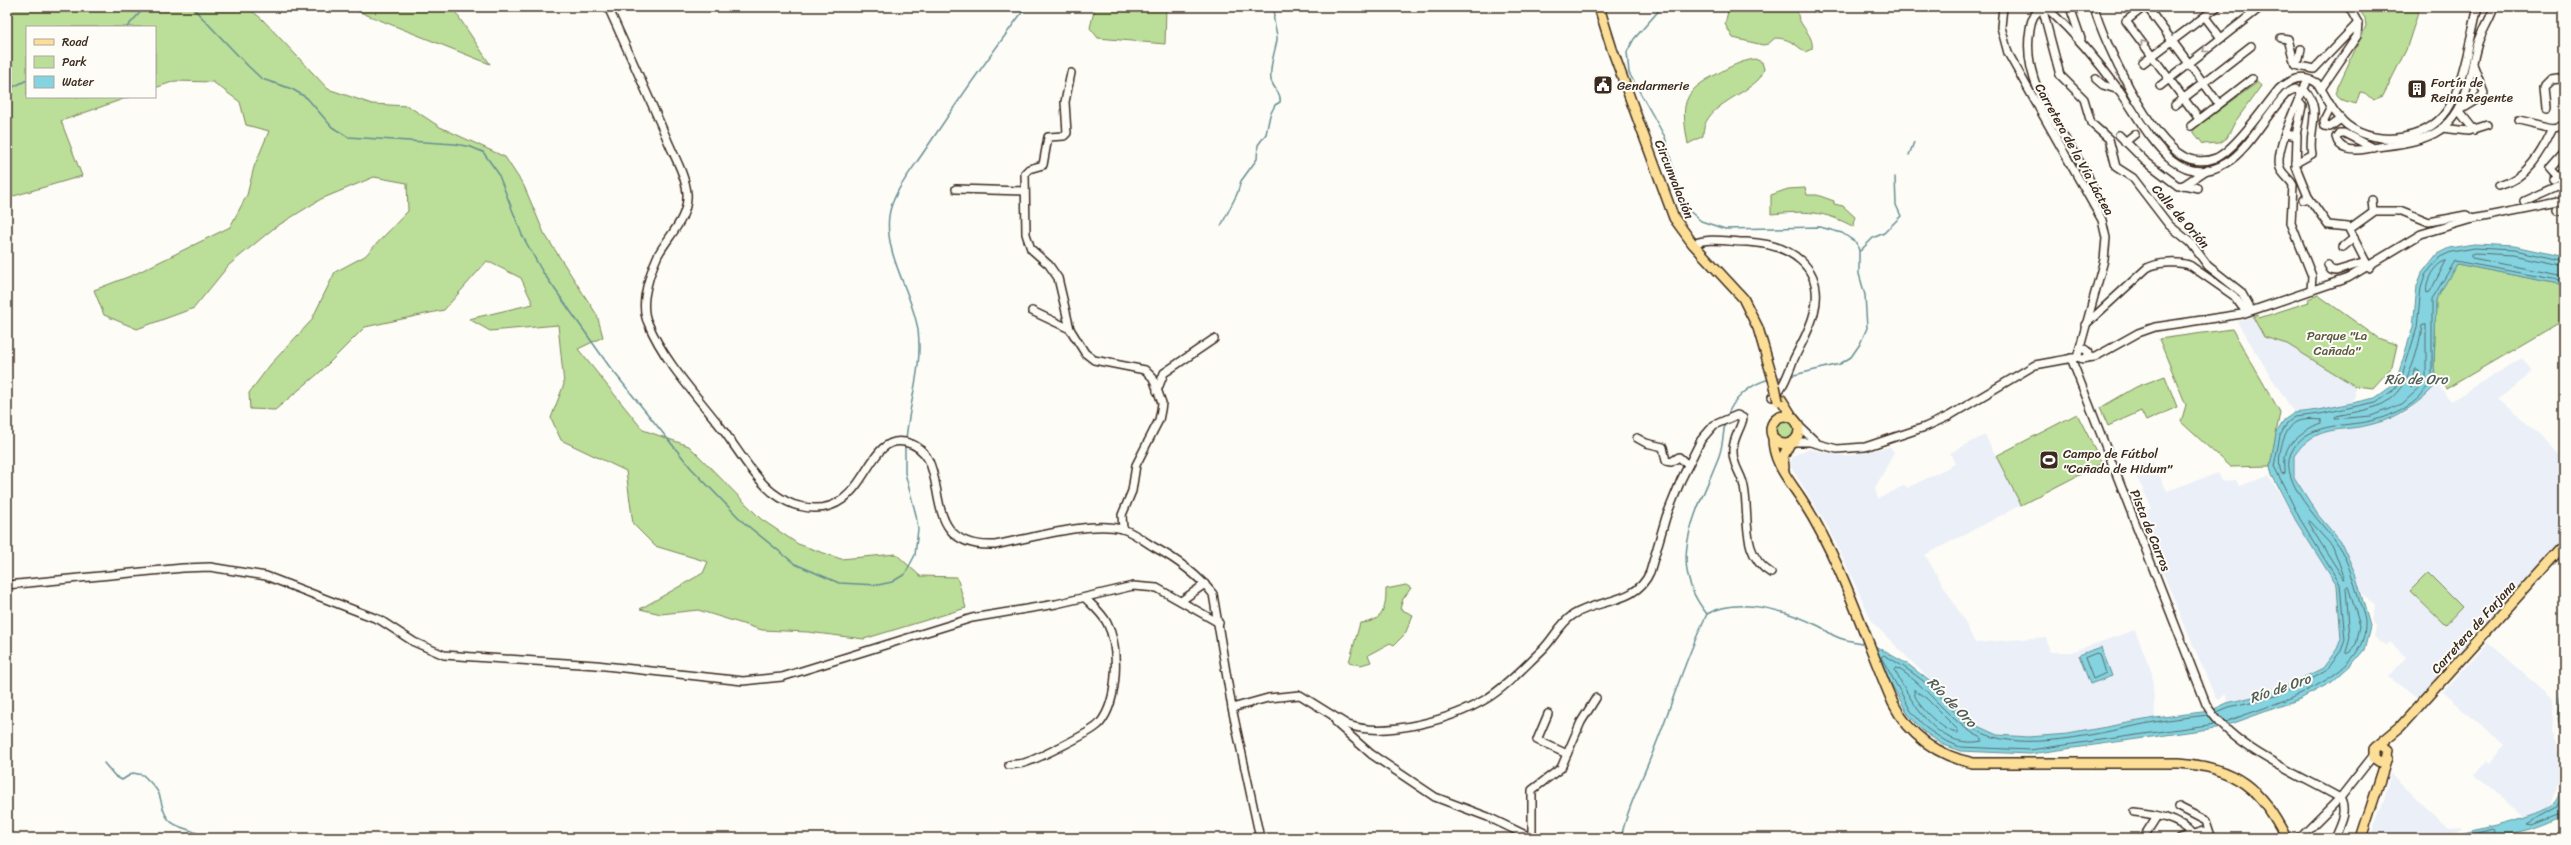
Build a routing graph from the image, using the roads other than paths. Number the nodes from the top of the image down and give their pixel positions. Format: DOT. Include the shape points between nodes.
graph roads {
  1 [pos="608,7"];
  2 [pos="1599,7"];
  3 [pos="2003,7"];
  4 [pos="2070,7"];
  5 [pos="2094,7"];
  6 [pos="2144,7"];
  7 [pos="2148,7"];
  8 [pos="2217,7"];
  9 [pos="2261,7"];
  10 [pos="2349,7"];
  11 [pos="2478,7"];
  12 [pos="2494,7"];
  13 [pos="2042,8"];
  14 [pos="2205,17"];
  15 [pos="2358,23"];
  16 [pos="2221,38"];
  17 [pos="2281,38"];
  18 [pos="2172,40"];
  19 [pos="2082,43"];
  20 [pos="2251,46"];
  21 [pos="2301,49"];
  22 [pos="2152,56"];
  23 [pos="2143,63"];
  24 [pos="2189,63"];
  25 [pos="2295,63"];
  26 [pos="2472,64"];
  27 [pos="1071,73"];
  28 [pos="2169,78"];
  29 [pos="2252,78"];
  30 [pos="2564,78"];
  31 [pos="2096,79"];
  32 [pos="2204,83"];
  33 [pos="2160,86"];
  34 [pos="2302,88"];
  35 [pos="2321,89"];
  36 [pos="2120,90"];
  37 [pos="2184,98"];
  38 [pos="2298,101"];
  39 [pos="2219,104"];
  40 [pos="2175,105"];
  41 [pos="2331,107"];
  42 [pos="2546,108"];
  43 [pos="2459,111"];
  44 [pos="2199,119"];
  45 [pos="2341,119"];
  46 [pos="2519,120"];
  47 [pos="2436,123"];
  48 [pos="2487,125"];
  49 [pos="2191,126"];
  50 [pos="2254,126"];
  51 [pos="2564,126"];
  52 [pos="2445,128"];
  53 [pos="2552,128"];
  54 [pos="2474,130"];
  55 [pos="2135,134"];
  56 [pos="2286,134"];
  57 [pos="2119,135"];
  58 [pos="2296,135"];
  59 [pos="2125,142"];
  60 [pos="2385,142"];
  61 [pos="2373,148"];
  62 [pos="2564,154"];
  63 [pos="2296,163"];
  64 [pos="2208,169"];
  65 [pos="2564,172"];
  66 [pos="2564,183"];
  67 [pos="2499,186"];
  68 [pos="2182,188"];
  69 [pos="2198,188"];
  70 [pos="956,189"];
  71 [pos="1024,191"];
  72 [pos="2091,199"];
  73 [pos="2372,200"];
  74 [pos="2524,201"];
  75 [pos="2564,201"];
  76 [pos="2371,212"];
  77 [pos="2472,219"];
  78 [pos="2350,229"];
  79 [pos="2354,238"];
  80 [pos="1693,244"];
  81 [pos="2343,247"];
  82 [pos="2328,265"];
  83 [pos="2367,265"];
  84 [pos="2312,276"];
  85 [pos="2225,279"];
  86 [pos="2324,286"];
  87 [pos="2311,290"];
  88 [pos="2234,296"];
  89 [pos="1032,311"];
  90 [pos="2249,311"];
  91 [pos="2085,327"];
  92 [pos="1070,329"];
  93 [pos="1214,339"];
  94 [pos="2083,354"];
  95 [pos="2070,358"];
  96 [pos="1158,390"];
  97 [pos="1777,399"];
  98 [pos="1776,419"];
  99 [pos="1796,422"];
  100 [pos="1637,438"];
  101 [pos="1773,438"];
  102 [pos="1791,443"];
  103 [pos="1820,444"];
  104 [pos="1688,465"];
  105 [pos="1789,480"];
  106 [pos="1122,529"];
  107 [pos="2564,545"];
  108 [pos="1771,573"];
  109 [pos="1205,584"];
  110 [pos="7,585"];
  111 [pos="1085,598"];
  112 [pos="1181,601"];
  113 [pos="1219,623"];
  114 [pos="1596,698"];
  115 [pos="1232,708"];
  116 [pos="1548,714"];
  117 [pos="1334,717"];
  118 [pos="2400,727"];
  119 [pos="1567,754"];
  120 [pos="2375,756"];
  121 [pos="2387,756"];
  122 [pos="1009,765"];
  123 [pos="2380,781"];
  124 [pos="2340,798"];
  125 [pos="2179,807"];
  126 [pos="2134,812"];
  127 [pos="2157,816"];
  128 [pos="2192,834"];
  129 [pos="2212,836"];
  130 [pos="2302,836"];
  131 [pos="1260,838"];
  132 [pos="1532,838"];
  133 [pos="2143,838"];
  134 [pos="2180,838"];
  135 [pos="2286,838"];
  136 [pos="2334,838"];
  137 [pos="2361,838"];
  1 -- 106 [label="street" via="687,192 683,214 659,255 645,296 647,321 664,351 764,484 779,497 794,505 820,507 846,498 856,488 881,448 900,441 920,449 931,466 943,521 950,530 966,541 980,545 995,545 1101,526"];
  2 -- 80 [label="main road, Circunvalación" via="1667,203 1681,229"];
  3 -- 72 [label="street, Carretera de la Vía Láctea" via="2002,32 2008,53"];
  4 -- 19 [label="street"];
  5 -- 50 [label="street" via="2124,78 2159,131 2179,153 2198,160 2217,157"];
  22 -- 6 [label="street, one-way" via="2126,21"];
  7 -- 18 [label="street"];
  8 -- 14 [label="street"];
  9 -- 16 [label="street"];
  10 -- 15 [label="street"];
  11 -- 47 [label="street" via="2454,98"];
  12 -- 26 [label="street" via="2478,42"];
  13 -- 19 [label="street" via="2049,10"];
  13 -- 72 [label="street" via="2034,17 2028,38 2031,76 2088,174 2093,188"];
  13 -- 85 [label="street, Calle de Orión" via="2060,75 2086,102 2090,123 2109,139 2116,167 2133,178 2172,228 2191,243 2208,266"];
  14 -- 16 [label="street"];
  14 -- 18 [label="street"];
  15 -- 25 [label="street" via="2312,72"];
  15 -- 35 [label="street" via="2359,31 2355,40"];
  16 -- 24 [label="street, one-way"];
  17 -- 25 [label="street" via="2288,39"];
  18 -- 22 [label="street"];
  18 -- 24 [label="street"];
  19 -- 36 [label="street"];
  20 -- 32 [label="street"];
  21 -- 25 [label="street" via="2300,57"];
  22 -- 23 [label="street"];
  22 -- 28 [label="street"];
  24 -- 28 [label="street"];
  24 -- 32 [label="street"];
  26 -- 43 [label="street"];
  26 -- 43 [label="street" via="2484,93 2482,97"];
  27 -- 71 [label="street" via="1065,102 1067,133 1064,136 1048,137 1043,165 1029,169 1025,173"];
  28 -- 33 [label="street"];
  28 -- 37 [label="street"];
  29 -- 39 [label="street"];
  30 -- 42 [label="street" via="2551,80 2544,87"];
  31 -- 36 [label="street" via="2103,85"];
  32 -- 37 [label="street"];
  32 -- 39 [label="street"];
  34 -- 38 [label="street"];
  34 -- 50 [label="street" via="2288,92"];
  34 -- 63 [label="street" via="2315,106 2310,138 2312,154"];
  35 -- 41 [label="street"];
  35 -- 50 [label="street" via="2306,78 2289,82 2279,89"];
  36 -- 64 [label="street" via="2145,131 2163,151 2184,166"];
  37 -- 40 [label="street"];
  37 -- 44 [label="street"];
  38 -- 56 [label="street"];
  38 -- 58 [label="street" via="2302,106"];
  39 -- 44 [label="street"];
  41 -- 45 [label="street"];
  41 -- 45 [label="street" via="2326,117 2334,124"];
  43 -- 52 [label="street"];
  43 -- 54 [label="street"];
  44 -- 49 [label="street"];
  45 -- 60 [label="street" via="2357,131"];
  46 -- 53 [label="street"];
  47 -- 52 [label="street"];
  47 -- 60 [label="street" via="2413,134"];
  48 -- 54 [label="street"];
  50 -- 64 [label="street" via="2236,156 2220,166"];
  51 -- 53 [label="street"];
  52 -- 54 [label="street"];
  52 -- 60 [label="street" via="2416,140"];
  53 -- 67 [label="street" via="2544,148 2533,163 2513,181"];
  55 -- 59 [label="street"];
  56 -- 58 [label="street"];
  56 -- 84 [label="street" via="2279,162 2283,174 2293,185 2291,223"];
  57 -- 59 [label="street"];
  58 -- 63 [label="street"];
  59 -- 68 [label="street" via="2144,161"];
  60 -- 61 [label="street"];
  62 -- 65 [label="street" via="2550,168 2555,178"];
  63 -- 78 [label="street" via="2306,199 2328,225 2346,226"];
  64 -- 68 [label="street"];
  66 -- 74 [label="street"];
  68 -- 69 [label="street"];
  70 -- 71 [label="street"];
  71 -- 92 [label="street" via="1028,244 1058,278"];
  72 -- 91 [label="street, Carretera de la Vía Láctea" via="2102,220 2106,246"];
  73 -- 76 [label="street"];
  75 -- 77 [label="street"];
  76 -- 77 [label="street" via="2402,211 2429,222 2466,215"];
  76 -- 78 [label="street"];
  77 -- 83 [label="street" via="2415,237"];
  78 -- 79 [label="street"];
  79 -- 81 [label="street"];
  79 -- 83 [label="street"];
  80 -- 97 [label="main road, Circunvalación, bridge" via="1743,298 1753,317 1768,360"];
  80 -- 97 [label="street" via="1706,239 1762,243 1784,249 1805,265 1815,284 1815,305 1812,319 1777,393"];
  82 -- 83 [label="street" via="2331,270 2336,271"];
  83 -- 86 [label="street"];
  84 -- 86 [label="street"];
  84 -- 87 [label="street"];
  85 -- 88 [label="street" via="2235,292"];
  85 -- 90 [label="street, Calle de Orión" via="2241,292"];
  86 -- 87 [label="street"];
  87 -- 90 [label="street"];
  88 -- 90 [label="street"];
  88 -- 91 [label="street" via="2188,264 2154,265 2147,268"];
  89 -- 92 [label="street"];
  90 -- 94 [label="street" via="2155,327 2138,333 2099,355"];
  91 -- 94 [label="street, Carretera de la Vía Láctea"];
  92 -- 96 [label="street" via="1089,356 1104,363 1145,370 1153,378"];
  93 -- 96 [label="street" via="1164,373"];
  94 -- 95 [label="street"];
  95 -- 103 [label="street" via="2040,363 2028,368 1949,416 1901,436 1856,449 1837,449"];
  95 -- 124 [label="street, Pista de Carros" via="2210,711 2223,727 2243,743"];
  96 -- 106 [label="street" via="1161,410 1159,420 1136,465 1132,491 1122,515"];
  97 -- 98 [label="main road"];
  97 -- 99 [label="main road"];
  98 -- 99 [label="main road" via="1786,416"];
  98 -- 101 [label="main road" via="1771,428"];
  99 -- 102 [label="main road" via="1798,437"];
  99 -- 103 [label="street"];
  100 -- 104 [label="street" via="1663,447 1666,462 1679,457"];
  101 -- 102 [label="main road" via="1779,443"];
  101 -- 105 [label="main road" via="1778,461"];
  102 -- 103 [label="street"];
  102 -- 105 [label="main road" via="1783,456"];
  104 -- 108 [label="street" via="1706,432 1732,416 1740,415 1743,418 1732,451 1736,472 1744,488 1750,549 1755,561"];
  104 -- 117 [label="street" via="1666,517 1644,584 1626,597 1571,616 1541,652 1486,699 1432,721 1400,727 1356,728"];
  105 -- 135 [label="main road" via="1819,527 1888,692 1897,711 1914,733 1941,752 1963,761 1994,764 2179,763 2212,768 2235,778 2261,797 2273,811"];
  106 -- 109 [label="street" via="1171,554"];
  107 -- 118 [label="main road, Carretera de Farjana"];
  109 -- 112 [label="street"];
  109 -- 113 [label="street" via="1213,594"];
  110 -- 111 [label="street" via="183,568 210,567 245,571 306,589 365,613 396,629 414,642 444,655 596,665 755,681 788,675 972,618"];
  111 -- 112 [label="street" via="1125,587 1140,586 1157,588"];
  111 -- 122 [label="street" via="1101,614 1111,630 1116,664 1114,686 1100,724 1048,753 1024,763"];
  112 -- 113 [label="street"];
  113 -- 115 [label="street"];
  114 -- 119 [label="street" via="1581,722"];
  115 -- 117 [label="street" via="1268,698 1300,694"];
  115 -- 131 [label="street"];
  116 -- 119 [label="street" via="1537,740"];
  117 -- 132 [label="street" via="1337,724 1371,754 1435,797 1488,817"];
  118 -- 120 [label="main road, Carretera de Farjana"];
  118 -- 121 [label="main road, Carretera de Farjana"];
  119 -- 132 [label="street" via="1561,768 1532,790"];
  120 -- 121 [label="main road" via="2382,761"];
  120 -- 121 [label="main road" via="2385,748"];
  120 -- 123 [label="main road, Carretera de Farjana"];
  120 -- 124 [label="street"];
  121 -- 123 [label="main road, Carretera de Farjana"];
  123 -- 137 [label="main road, Carretera de Farjana"];
  124 -- 130 [label="street"];
  124 -- 136 [label="street" via="2344,814"];
  125 -- 129 [label="street" via="2206,821"];
  126 -- 127 [label="street"];
  127 -- 128 [label="street" via="2184,826"];
  127 -- 133 [label="street"];
  128 -- 129 [label="street" via="2203,831"];
  128 -- 134 [label="street"];
}
